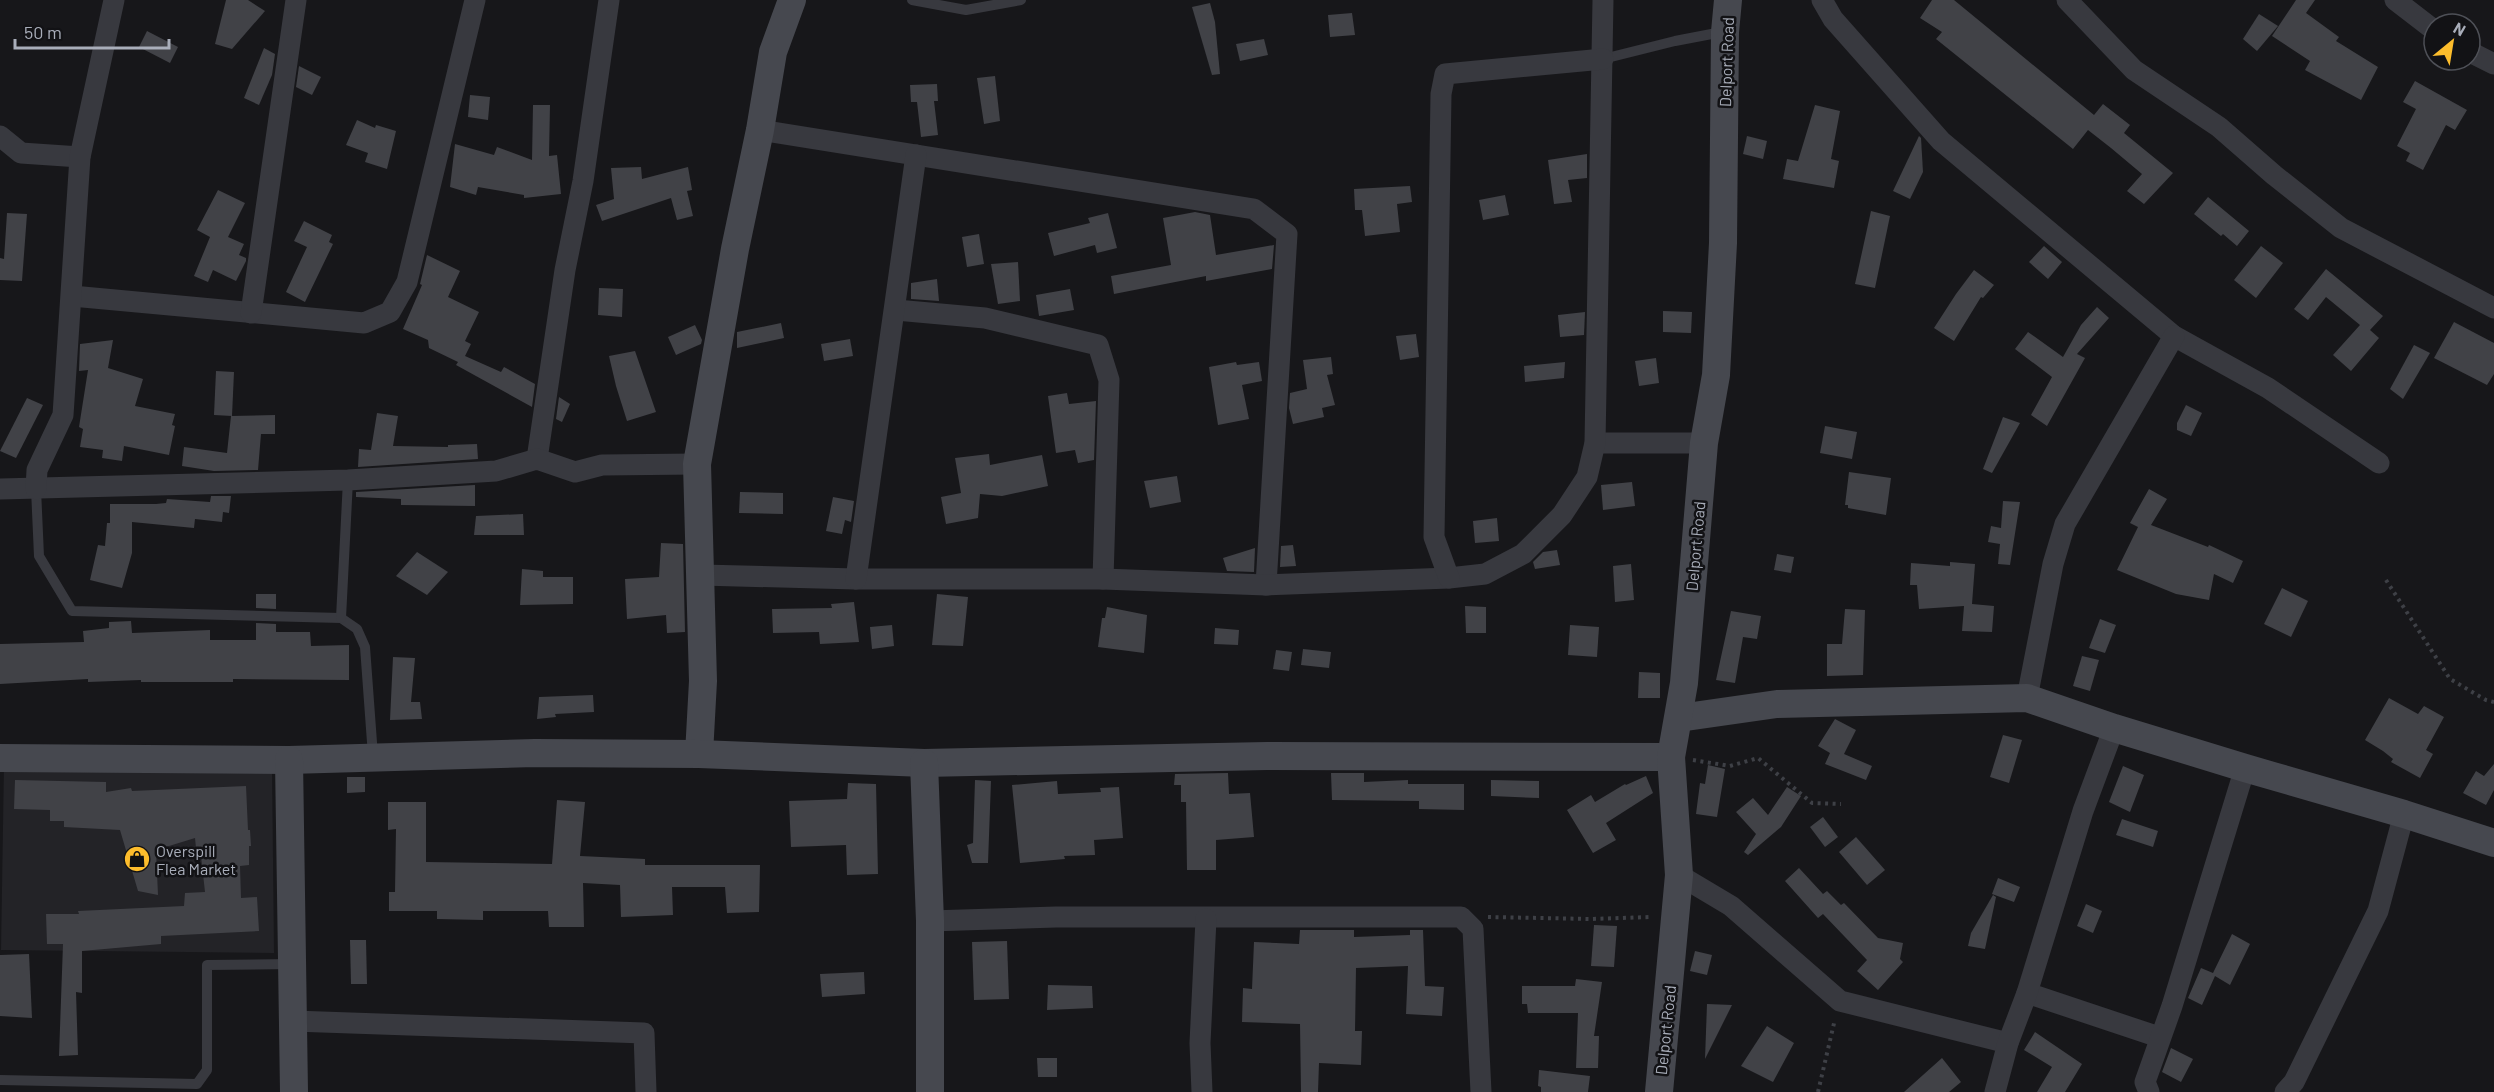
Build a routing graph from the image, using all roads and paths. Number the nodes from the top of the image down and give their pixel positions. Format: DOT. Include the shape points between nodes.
graph roads {
  1 [pos="114,0"];
  2 [pos="296,0"];
  3 [pos="475,0"];
  4 [pos="609,0"];
  5 [pos="792,0"];
  6 [pos="912,0"];
  7 [pos="1021,0"];
  8 [pos="1603,0"];
  9 [pos="1728,0"];
  10 [pos="1822,0"];
  11 [pos="2067,0"];
  12 [pos="2395,0"];
  13 [pos="966,5"];
  14 [pos="2422,21"];
  15 [pos="1725,32"];
  16 [pos="1603,59"];
  17 [pos="760,130"];
  18 [pos="0,136"];
  19 [pos="916,155"];
  20 [pos="80,157"];
  21 [pos="72,296"];
  22 [pos="2494,308"];
  23 [pos="896,310"];
  24 [pos="251,313"];
  25 [pos="2174,336"];
  26 [pos="1595,443"];
  27 [pos="1704,443"];
  28 [pos="537,459"];
  29 [pos="2379,463"];
  30 [pos="698,464"];
  31 [pos="348,480"];
  32 [pos="0,489"];
  33 [pos="36,489"];
  34 [pos="701,575"];
  35 [pos="856,579"];
  36 [pos="1103,579"];
  37 [pos="1449,579"];
  38 [pos="2386,580"];
  39 [pos="1266,585"];
  40 [pos="342,618"];
  41 [pos="2027,698"];
  42 [pos="2494,702"];
  43 [pos="1679,718"];
  44 [pos="2114,728"];
  45 [pos="699,754"];
  46 [pos="373,756"];
  47 [pos="1671,757"];
  48 [pos="0,758"];
  49 [pos="289,760"];
  50 [pos="924,763"];
  51 [pos="2245,768"];
  52 [pos="1841,804"];
  53 [pos="2404,814"];
  54 [pos="2494,843"];
  55 [pos="1679,875"];
  56 [pos="1461,917"];
  57 [pos="1676,917"];
  58 [pos="1206,918"];
  59 [pos="930,921"];
  60 [pos="292,964"];
  61 [pos="2027,993"];
  62 [pos="1840,1000"];
  63 [pos="293,1021"];
  64 [pos="2159,1037"];
  65 [pos="2008,1043"];
  66 [pos="0,1080"];
  67 [pos="294,1092"];
  68 [pos="646,1092"];
  69 [pos="930,1092"];
  70 [pos="1202,1092"];
  71 [pos="1481,1092"];
  72 [pos="1659,1092"];
  73 [pos="1818,1092"];
  74 [pos="1995,1092"];
  75 [pos="2149,1092"];
  76 [pos="2285,1092"];
  1 -- 20 [label="street"];
  2 -- 24 [label="street"];
  3 -- 24 [label="street" via="407,282 390,312 363,323"];
  4 -- 28 [label="street"];
  5 -- 17 [label="street" via="773,52"];
  6 -- 13 [label="lane"];
  7 -- 13 [label="lane"];
  8 -- 16 [label="street"];
  9 -- 15 [label="street, Delport Road"];
  10 -- 25 [label="street" via="1833,19 1941,141"];
  11 -- 22 [label="street" via="2134,70 2219,126 2341,228"];
  12 -- 14 [label="street"];
  15 -- 16 [label="lane"];
  15 -- 27 [label="street, Delport Road" via="1723,243 1716,375"];
  16 -- 26 [label="street"];
  16 -- 37 [label="street" via="1445,74 1440,106 1434,537"];
  17 -- 19 [label="street"];
  17 -- 30 [label="street"];
  18 -- 20 [label="street" via="21,153"];
  19 -- 23 [label="street"];
  19 -- 39 [label="street" via="1254,208 1287,234"];
  20 -- 21 [label="street"];
  21 -- 24 [label="street"];
  21 -- 33 [label="street" via="63,415 37,470"];
  23 -- 35 [label="street"];
  23 -- 36 [label="street" via="985,318 1098,345 1109,380"];
  25 -- 29 [label="street" via="2268,388"];
  25 -- 41 [label="street" via="2065,524 2053,564"];
  26 -- 27 [label="street"];
  26 -- 37 [label="street" via="1587,477 1562,515 1523,554 1485,574"];
  27 -- 43 [label="street, Delport Road"];
  28 -- 30 [label="street" via="575,472 602,465"];
  28 -- 31 [label="street" via="496,471"];
  30 -- 34 [label="street"];
  31 -- 33 [label="street"];
  31 -- 40 [label="lane"];
  32 -- 33 [label="street"];
  33 -- 40 [label="lane" via="39,556 72,611"];
  34 -- 35 [label="street"];
  34 -- 45 [label="street" via="703,681"];
  35 -- 36 [label="street"];
  36 -- 39 [label="street"];
  37 -- 39 [label="street"];
  38 -- 42 [label="path" via="2450,679"];
  40 -- 46 [label="lane" via="357,630 365,647"];
  41 -- 43 [label="street" via="1777,704"];
  41 -- 44 [label="street"];
  43 -- 47 [label="street, Delport Road"];
  44 -- 51 [label="street"];
  44 -- 61 [label="street"];
  45 -- 46 [label="street"];
  45 -- 50 [label="street"];
  46 -- 49 [label="street"];
  47 -- 50 [label="street" via="1267,756"];
  47 -- 52 [label="path" via="1730,766 1758,758 1812,803"];
  47 -- 55 [label="street, Delport Road"];
  48 -- 49 [label="street"];
  49 -- 60 [label="street"];
  50 -- 59 [label="street"];
  51 -- 53 [label="street"];
  51 -- 64 [label="street"];
  53 -- 54 [label="street"];
  53 -- 76 [label="street" via="2378,911 2294,1082"];
  55 -- 57 [label="street, Delport Road"];
  55 -- 62 [label="street" via="1731,906"];
  56 -- 57 [label="path"];
  56 -- 58 [label="street"];
  56 -- 71 [label="street" via="1473,929"];
  57 -- 72 [label="street, Delport Road"];
  58 -- 59 [label="street"];
  58 -- 70 [label="street" via="1200,1043"];
  59 -- 69 [label="street"];
  60 -- 63 [label="street"];
  60 -- 66 [label="lane" via="207,965 207,1070 197,1084"];
  61 -- 64 [label="street"];
  61 -- 65 [label="street"];
  62 -- 65 [label="street"];
  62 -- 73 [label="path"];
  63 -- 67 [label="street"];
  63 -- 68 [label="street" via="644,1032"];
  64 -- 75 [label="street" via="2145,1082"];
  65 -- 74 [label="street"];
}
